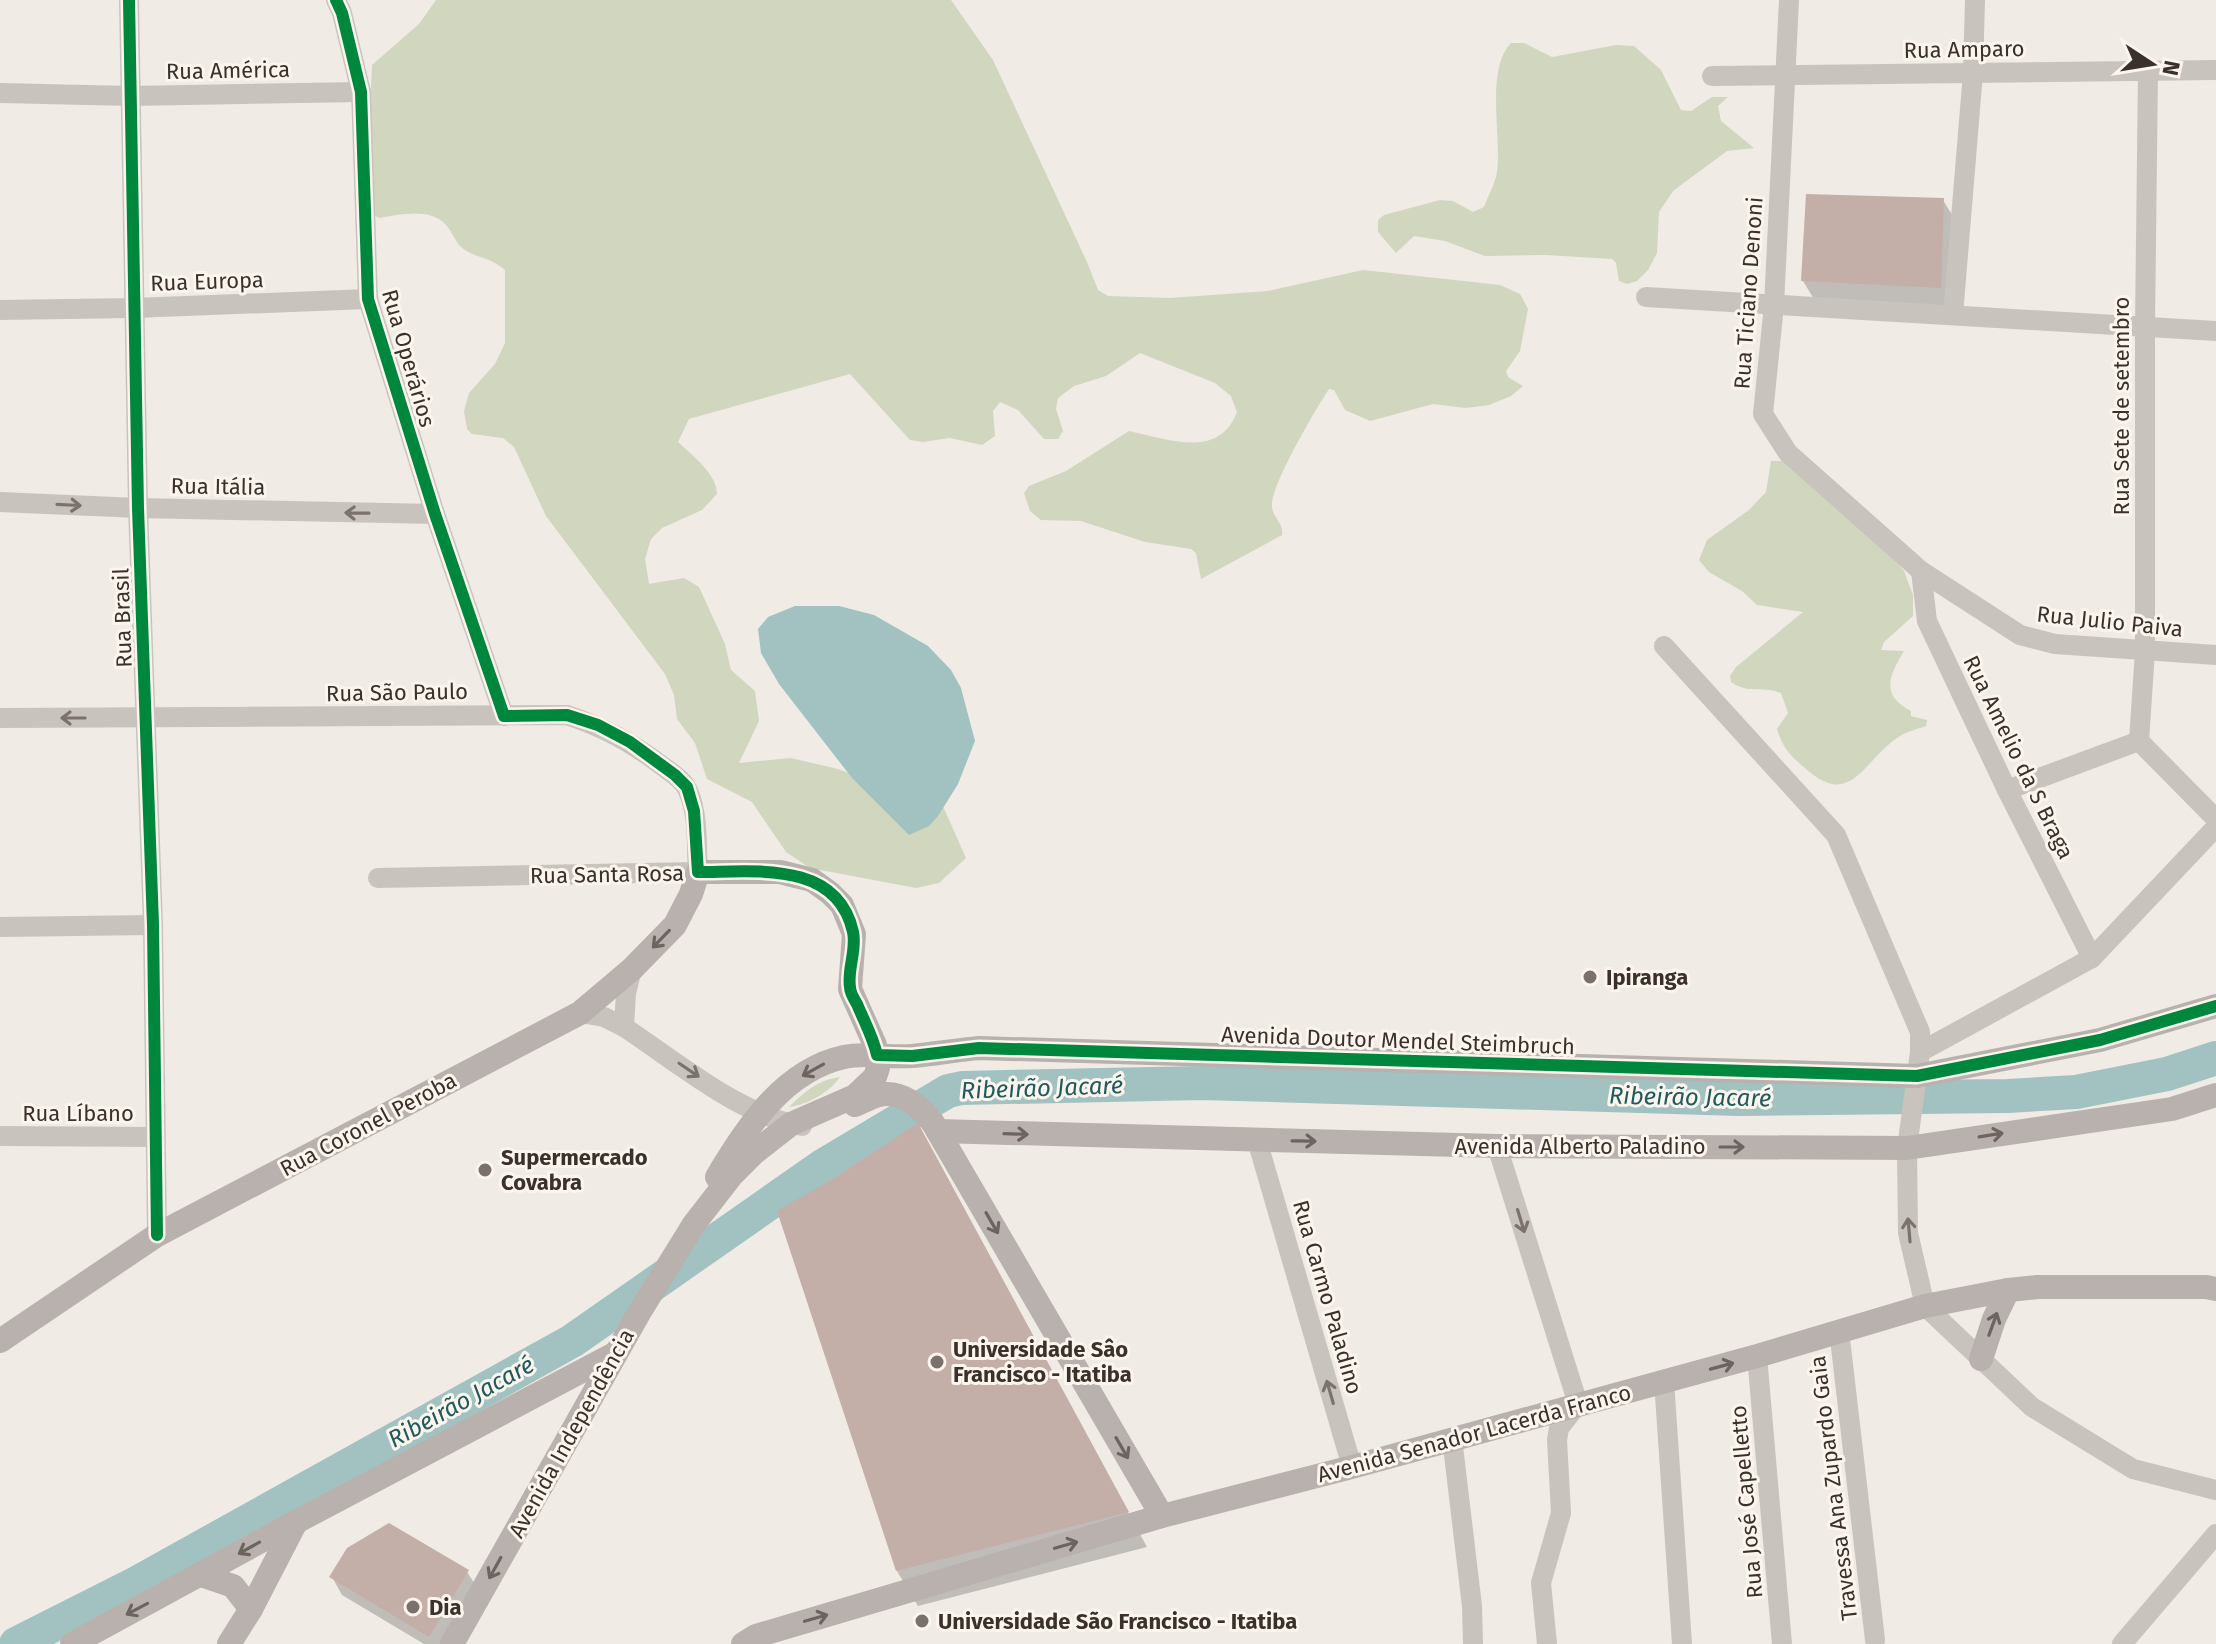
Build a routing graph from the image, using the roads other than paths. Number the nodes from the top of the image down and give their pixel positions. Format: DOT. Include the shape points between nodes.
graph roads {
  1 [pos="129,0"];
  2 [pos="336,0"];
  3 [pos="1789,0"];
  4 [pos="1975,0"];
  5 [pos="2216,70"];
  6 [pos="2148,71"];
  7 [pos="1973,73"];
  8 [pos="1786,75"];
  9 [pos="1712,76"];
  10 [pos="361,92"];
  11 [pos="0,93"];
  12 [pos="131,96"];
  13 [pos="1646,297"];
  14 [pos="368,299"];
  15 [pos="1774,305"];
  16 [pos="134,308"];
  17 [pos="0,310"];
  18 [pos="1953,315"];
  19 [pos="2145,326"];
  20 [pos="2216,331"];
  21 [pos="0,502"];
  22 [pos="138,508"];
  23 [pos="435,514"];
  24 [pos="1921,571"];
  25 [pos="1664,646"];
  26 [pos="2145,651"];
  27 [pos="2216,655"];
  28 [pos="504,716"];
  29 [pos="0,718"];
  30 [pos="146,719"];
  31 [pos="2139,741"];
  32 [pos="2007,790"];
  33 [pos="2216,819"];
  34 [pos="2216,827"];
  35 [pos="698,872"];
  36 [pos="378,878"];
  37 [pos="153,925"];
  38 [pos="0,927"];
  39 [pos="2092,958"];
  40 [pos="632,969"];
  41 [pos="2216,1006"];
  42 [pos="580,1013"];
  43 [pos="624,1027"];
  44 [pos="877,1055"];
  45 [pos="1918,1072"];
  46 [pos="2216,1095"];
  47 [pos="761,1112"];
  48 [pos="801,1126"];
  49 [pos="936,1127"];
  50 [pos="0,1136"];
  51 [pos="155,1137"];
  52 [pos="1257,1140"];
  53 [pos="1909,1142"];
  54 [pos="1497,1146"];
  55 [pos="694,1224"];
  56 [pos="157,1235"];
  57 [pos="2216,1289"];
  58 [pos="2008,1290"];
  59 [pos="1925,1306"];
  60 [pos="1839,1330"];
  61 [pos="0,1341"];
  62 [pos="616,1353"];
  63 [pos="1757,1356"];
  64 [pos="1981,1359"];
  65 [pos="1664,1381"];
  66 [pos="1578,1404"];
  67 [pos="1452,1438"];
  68 [pos="1352,1467"];
  69 [pos="2216,1490"];
  70 [pos="1162,1516"];
  71 [pos="296,1522"];
  72 [pos="2216,1534"];
  73 [pos="201,1575"];
  74 [pos="251,1609"];
  75 [pos="1875,1640"];
  76 [pos="72,1644"];
  77 [pos="229,1644"];
  78 [pos="452,1644"];
  79 [pos="743,1644"];
  80 [pos="1473,1644"];
  81 [pos="1547,1644"];
  82 [pos="1682,1644"];
  83 [pos="1782,1644"];
  84 [pos="2122,1644"];
  1 -- 12 [label="street, Rua Brasil"];
  2 -- 10 [label="street, Rua Operários"];
  3 -- 8 [label="street, Rua Ticiano Denoni"];
  4 -- 7 [label="street"];
  5 -- 6 [label="street, Rua Amparo"];
  6 -- 7 [label="street, Rua Amparo"];
  6 -- 19 [label="street, Rua Sete de setembro"];
  7 -- 8 [label="street, Rua Amparo"];
  7 -- 18 [label="street"];
  8 -- 9 [label="street, Rua Amparo"];
  8 -- 15 [label="street, Rua Ticiano Denoni"];
  10 -- 12 [label="street, Rua América"];
  10 -- 14 [label="street, Rua Operários"];
  11 -- 12 [label="street, Rua América"];
  12 -- 16 [label="street, Rua Brasil"];
  13 -- 15 [label="street"];
  14 -- 16 [label="street, Rua Europa"];
  14 -- 23 [label="street, Rua Operários"];
  15 -- 18 [label="street"];
  15 -- 24 [label="street, Rua Ticiano Denoni" via="1763,414 1788,453"];
  16 -- 17 [label="street, Rua Europa"];
  16 -- 22 [label="street, Rua Brasil"];
  18 -- 19 [label="street"];
  19 -- 20 [label="street"];
  19 -- 26 [label="street, Rua Sete de setembro"];
  21 -- 22 [label="street, Rua Itália, one-way"];
  23 -- 22 [label="street, Rua Itália, one-way"];
  22 -- 30 [label="street, Rua Brasil"];
  23 -- 28 [label="street, Rua Operários"];
  24 -- 26 [label="street, Rua Julio Paiva" via="2020,635 2055,644"];
  24 -- 32 [label="street, Rua Amelio da S Braga" via="1927,621"];
  25 -- 45 [label="street" via="1836,835 1920,1032"];
  26 -- 27 [label="street, Rua Julio Paiva"];
  26 -- 31 [label="street, Rua Sete de setembro"];
  28 -- 30 [label="street, Rua São Paulo"];
  28 -- 35 [label="street, Rua São Paulo" via="567,715 598,725 675,775 687,787 694,811"];
  30 -- 29 [label="street, Rua São Paulo, one-way"];
  30 -- 37 [label="street, Rua Brasil"];
  31 -- 32 [label="street"];
  31 -- 33 [label="street"];
  32 -- 39 [label="street, Rua Amelio da S Braga"];
  34 -- 39 [label="street"];
  35 -- 36 [label="street, Rua Santa Rosa"];
  35 -- 40 [label="main road, Rua Coronel Peroba, one-way" via="675,925"];
  35 -- 44 [label="main road, Rua Santa Rosa" via="780,872 812,880 842,905 854,934 850,989"];
  37 -- 38 [label="street"];
  37 -- 51 [label="street, Rua Brasil"];
  39 -- 45 [label="street"];
  40 -- 42 [label="main road, Rua Coronel Peroba"];
  40 -- 43 [label="street"];
  41 -- 45 [label="main road, Avenida Doutor Mendel Steimbruch" via="2100,1040"];
  42 -- 43 [label="street"];
  42 -- 56 [label="main road, Rua Coronel Peroba"];
  43 -- 47 [label="street, one-way"];
  44 -- 45 [label="main road, Avenida Doutor Mendel Steimbruch" via="979,1048"];
  44 -- 47 [label="main road, Avenida Independência, one-way" via="830,1061 782,1090"];
  44 -- 48 [label="main road, Avenida Independência" via="875,1077 855,1096"];
  45 -- 53 [label="street"];
  53 -- 46 [label="main road, Avenida Alberto Paladino, one-way" via="2172,1109"];
  47 -- 48 [label="street"];
  47 -- 55 [label="main road, Avenida Independência" via="733,1150"];
  48 -- 49 [label="main road, Avenida Independência" via="892,1094 922,1109"];
  48 -- 55 [label="main road, Avenida Independência" via="754,1153"];
  49 -- 52 [label="main road, Avenida Alberto Paladino, one-way"];
  49 -- 70 [label="main road, one-way"];
  50 -- 51 [label="street, Rua Líbano"];
  51 -- 56 [label="street, Rua Brasil"];
  52 -- 54 [label="main road, Avenida Alberto Paladino, one-way"];
  68 -- 52 [label="street, Rua Carmo Paladino, one-way"];
  54 -- 53 [label="main road, Avenida Alberto Paladino, one-way"];
  59 -- 53 [label="street, one-way" via="1908,1233"];
  54 -- 66 [label="street, one-way"];
  55 -- 62 [label="main road, Avenida Independência"];
  56 -- 61 [label="main road, Rua Coronel Peroba"];
  57 -- 58 [label="main road, Avenida Senador Lacerda Franco"];
  58 -- 59 [label="main road, Avenida Senador Lacerda Franco"];
  64 -- 58 [label="main road, one-way"];
  59 -- 60 [label="main road, Avenida Senador Lacerda Franco"];
  59 -- 64 [label="street"];
  60 -- 63 [label="main road, Avenida Senador Lacerda Franco"];
  60 -- 75 [label="street, Travessa Ana Zupardo Gaia"];
  62 -- 71 [label="main road"];
  62 -- 78 [label="main road, Avenida Independência, one-way"];
  65 -- 63 [label="main road, Avenida Senador Lacerda Franco, one-way"];
  63 -- 83 [label="street, Rua José Capelletto"];
  64 -- 69 [label="street" via="2032,1407 2133,1469"];
  65 -- 66 [label="main road, Avenida Senador Lacerda Franco"];
  65 -- 82 [label="street"];
  66 -- 67 [label="main road, Avenida Senador Lacerda Franco"];
  66 -- 81 [label="street" via="1559,1428 1557,1440 1561,1513 1541,1583"];
  67 -- 68 [label="main road, Avenida Senador Lacerda Franco"];
  67 -- 80 [label="street"];
  68 -- 70 [label="main road, Avenida Senador Lacerda Franco"];
  79 -- 70 [label="main road, Avenida Senador Lacerda Franco, one-way"];
  71 -- 73 [label="main road, one-way"];
  71 -- 74 [label="main road"];
  72 -- 84 [label="street"];
  73 -- 74 [label="main road" via="233,1586"];
  73 -- 76 [label="main road, one-way"];
  74 -- 77 [label="main road"];
}
